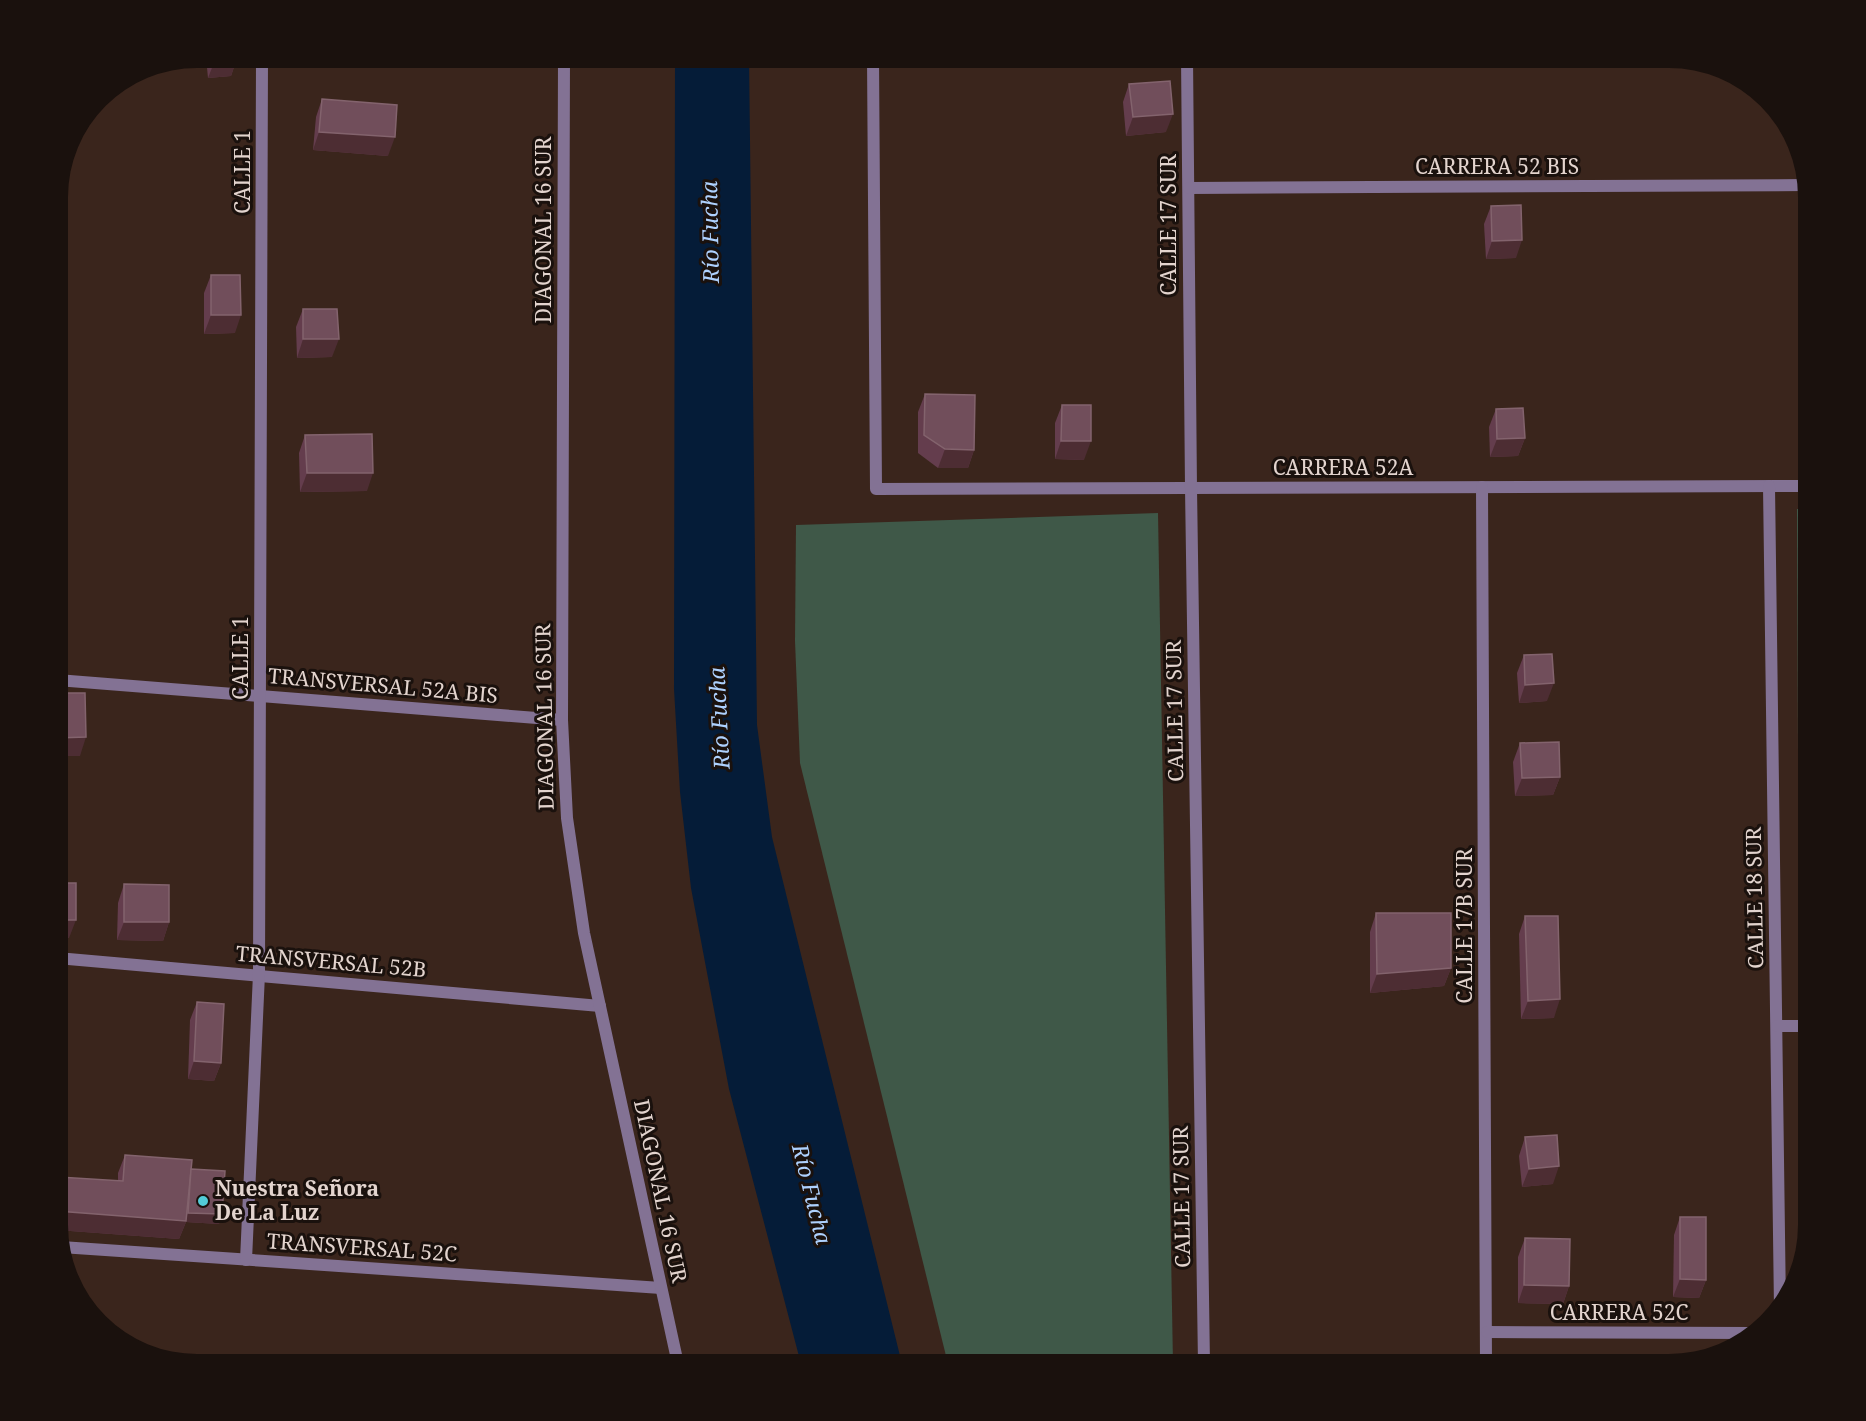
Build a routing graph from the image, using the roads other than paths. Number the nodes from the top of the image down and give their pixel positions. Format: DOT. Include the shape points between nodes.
graph roads {
  1 [pos="262,67"];
  2 [pos="564,67"];
  3 [pos="873,67"];
  4 [pos="1187,67"];
  5 [pos="1797,184"];
  6 [pos="1189,188"];
  7 [pos="1769,486"];
  8 [pos="1798,486"];
  9 [pos="1482,487"];
  10 [pos="1191,488"];
  11 [pos="68,681"];
  12 [pos="260,696"];
  13 [pos="562,720"];
  14 [pos="68,959"];
  15 [pos="259,974"];
  16 [pos="600,1006"];
  17 [pos="1777,1026"];
  18 [pos="1798,1026"];
  19 [pos="70,1248"];
  20 [pos="246,1260"];
  21 [pos="661,1288"];
  22 [pos="1780,1291"];
  23 [pos="1487,1332"];
  24 [pos="1739,1333"];
  25 [pos="676,1354"];
  26 [pos="1204,1354"];
  27 [pos="1486,1354"];
  1 -- 12 [label="street, CALLE 1"];
  2 -- 13 [label="street, DIAGONAL 16 SUR"];
  3 -- 10 [label="street, CARRERA 52A" via="876,489"];
  4 -- 6 [label="street, CALLE 17 SUR"];
  5 -- 6 [label="street, CARRERA 52 BIS"];
  6 -- 10 [label="street, CALLE 17 SUR"];
  7 -- 8 [label="street, CARRERA 52A"];
  7 -- 9 [label="street, CARRERA 52A"];
  7 -- 17 [label="street, CALLE 18 SUR"];
  9 -- 10 [label="street, CARRERA 52A"];
  9 -- 23 [label="street, CALLE 17B SUR"];
  10 -- 26 [label="street, CALLE 17 SUR"];
  11 -- 12 [label="street, TRANSVERSAL 52A BIS"];
  12 -- 13 [label="street, TRANSVERSAL 52A BIS"];
  12 -- 15 [label="street, CALLE 1"];
  13 -- 16 [label="street, DIAGONAL 16 SUR" via="573,866"];
  14 -- 15 [label="street, TRANSVERSAL 52B"];
  15 -- 16 [label="street, TRANSVERSAL 52B"];
  15 -- 20 [label="street, CALLE 1"];
  16 -- 21 [label="street, DIAGONAL 16 SUR"];
  17 -- 18 [label="street"];
  17 -- 22 [label="street, CALLE 18 SUR"];
  19 -- 20 [label="street, TRANSVERSAL 52C"];
  20 -- 21 [label="street, TRANSVERSAL 52C"];
  21 -- 25 [label="street, DIAGONAL 16 SUR"];
  23 -- 24 [label="street, CARRERA 52C"];
  23 -- 27 [label="street, CALLE 17B SUR"];
}
